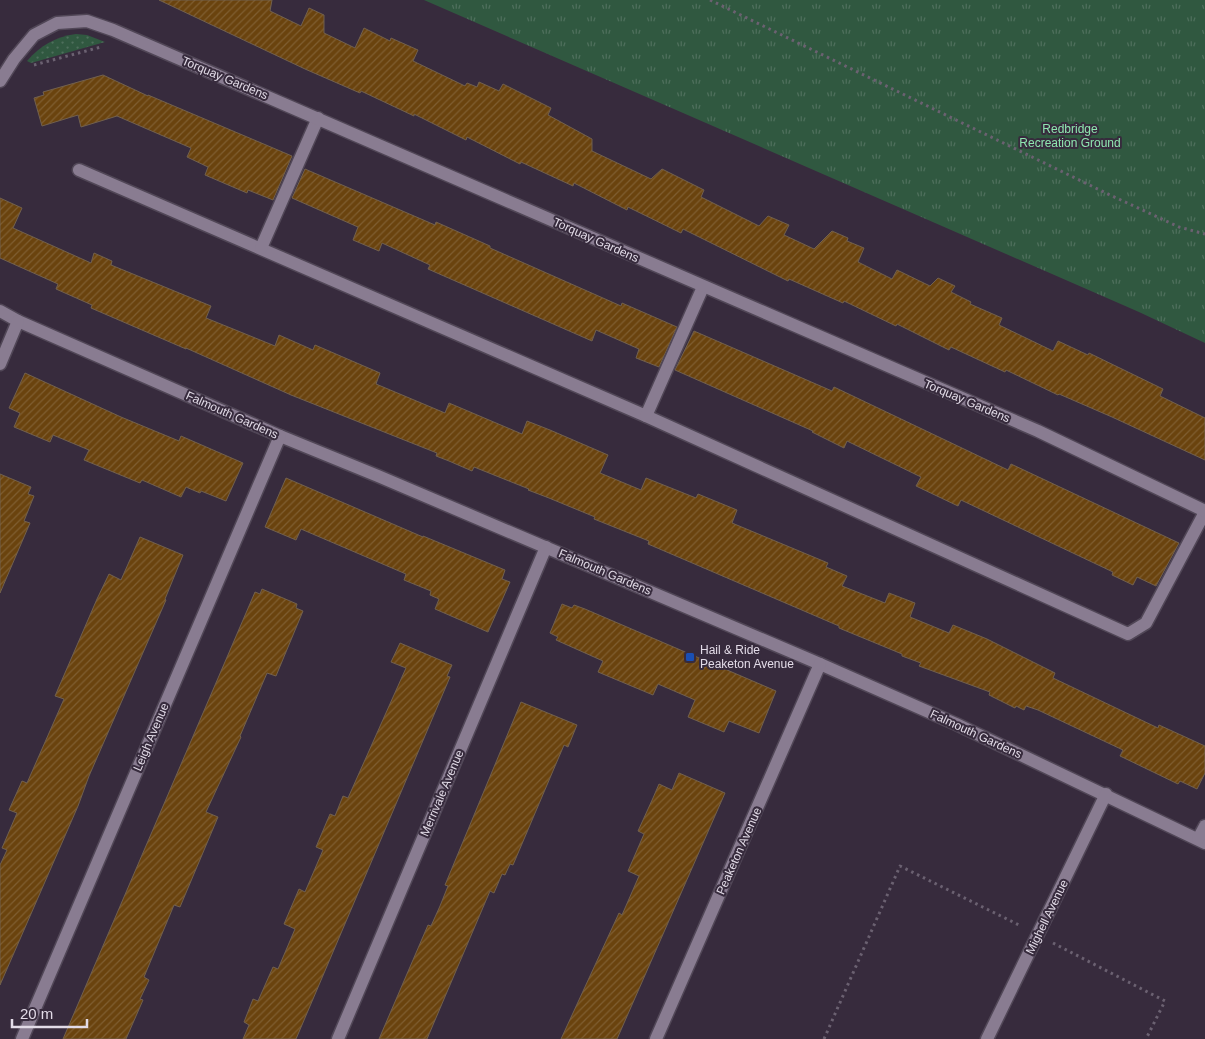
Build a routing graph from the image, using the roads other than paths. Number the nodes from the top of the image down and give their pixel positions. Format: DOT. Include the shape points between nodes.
graph roads {
  1 [pos="0,81"];
  2 [pos="318,118"];
  3 [pos="79,170"];
  4 [pos="261,248"];
  5 [pos="703,287"];
  6 [pos="0,311"];
  7 [pos="18,322"];
  8 [pos="0,364"];
  9 [pos="646,416"];
  10 [pos="280,436"];
  11 [pos="1205,511"];
  12 [pos="546,547"];
  13 [pos="820,664"];
  14 [pos="1106,794"];
  15 [pos="1205,826"];
  16 [pos="1201,841"];
  17 [pos="22,1039"];
  18 [pos="338,1039"];
  19 [pos="656,1039"];
  20 [pos="987,1039"];
  1 -- 2 [label="street, Torquay Gardens" via="34,35 57,23 87,21"];
  2 -- 4 [label="street"];
  2 -- 5 [label="street, Torquay Gardens"];
  3 -- 4 [label="street"];
  4 -- 9 [label="street"];
  5 -- 9 [label="street"];
  5 -- 11 [label="street, Torquay Gardens" via="1038,431"];
  6 -- 7 [label="street, Falmouth Gardens"];
  7 -- 8 [label="street"];
  7 -- 10 [label="street, Falmouth Gardens"];
  9 -- 11 [label="street" via="1128,634 1146,623"];
  10 -- 12 [label="street, Falmouth Gardens"];
  10 -- 17 [label="street, Leigh Avenue"];
  12 -- 13 [label="street, Falmouth Gardens"];
  12 -- 18 [label="street, Merrivale Avenue"];
  13 -- 14 [label="street, Falmouth Gardens"];
  13 -- 19 [label="street, Peaketon Avenue"];
  14 -- 16 [label="street, Falmouth Gardens"];
  14 -- 20 [label="street, Mighell Avenue"];
  15 -- 16 [label="street"];
}
